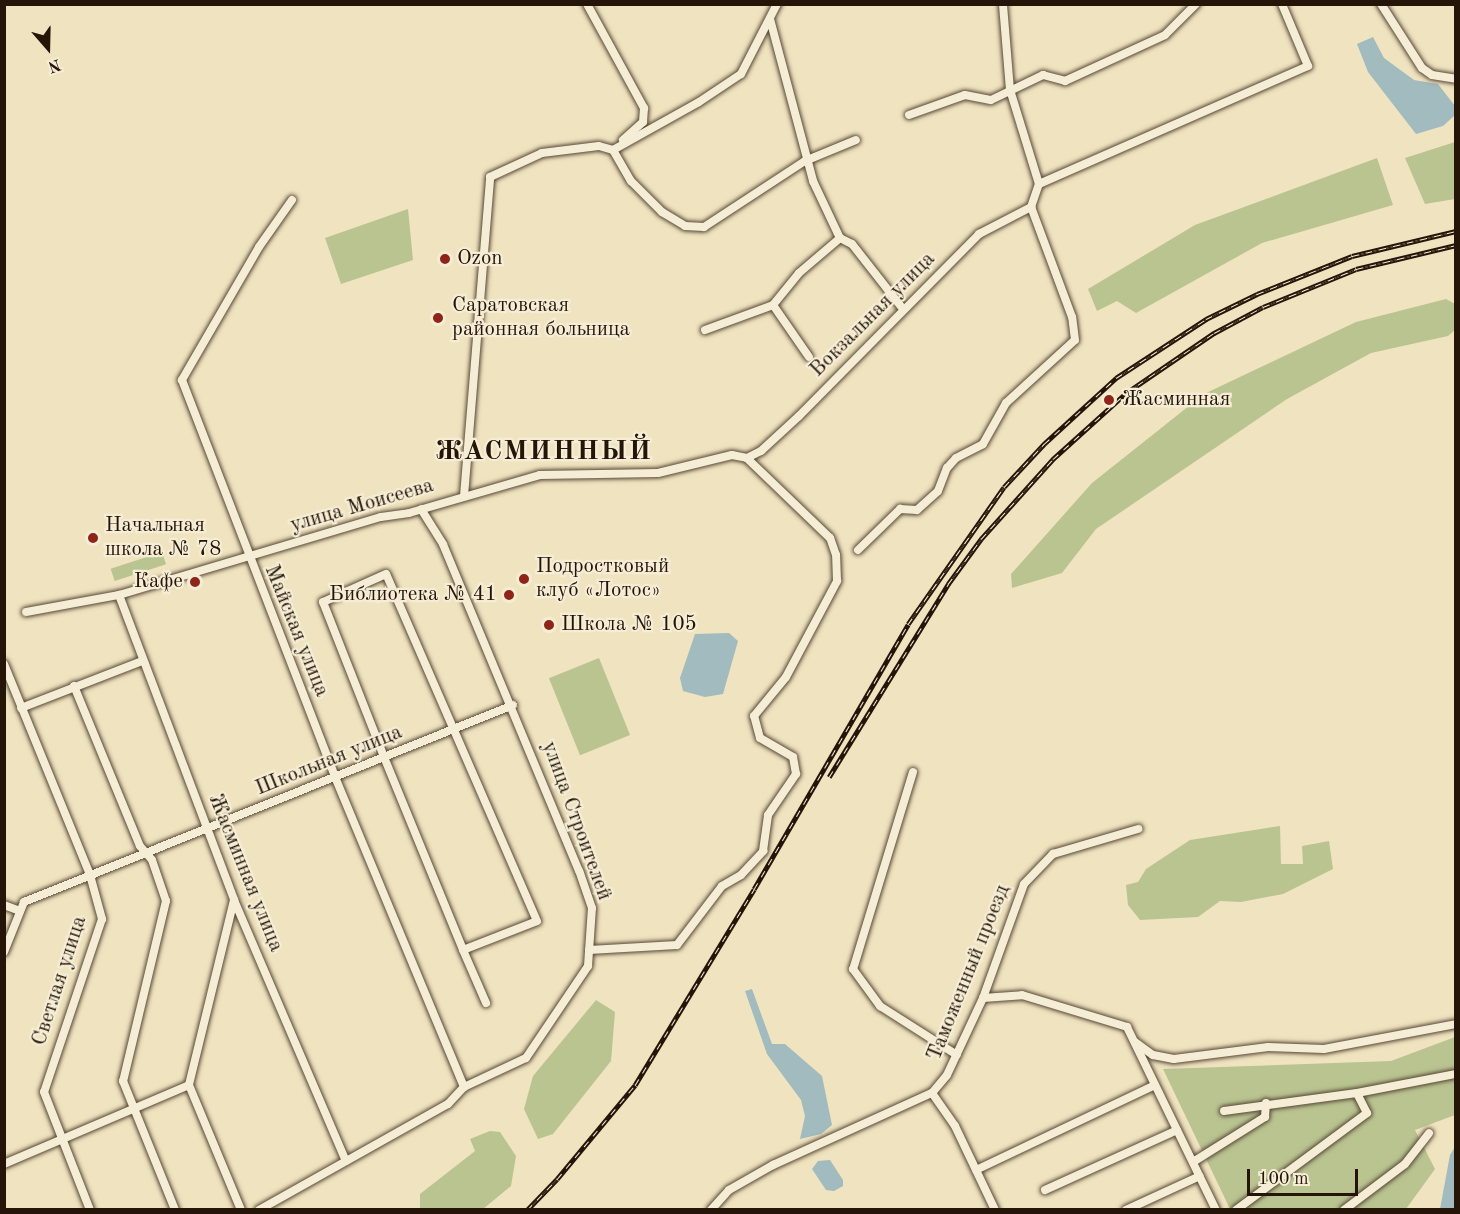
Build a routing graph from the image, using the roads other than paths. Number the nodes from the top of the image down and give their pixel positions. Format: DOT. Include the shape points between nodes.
graph roads {
  1 [pos="587,4"];
  2 [pos="777,4"];
  3 [pos="1003,4"];
  4 [pos="1196,4"];
  5 [pos="1282,4"];
  6 [pos="1380,4"];
  7 [pos="770,18"];
  8 [pos="1455,79"];
  9 [pos="1010,90"];
  10 [pos="909,115"];
  11 [pos="856,140"];
  12 [pos="613,150"];
  13 [pos="805,161"];
  14 [pos="1039,184"];
  15 [pos="292,200"];
  16 [pos="1031,207"];
  17 [pos="840,238"];
  18 [pos="773,305"];
  19 [pos="903,309"];
  20 [pos="705,330"];
  21 [pos="809,357"];
  22 [pos="747,458"];
  23 [pos="464,496"];
  24 [pos="422,509"];
  25 [pos="858,550"];
  26 [pos="248,558"];
  27 [pos="119,595"];
  28 [pos="26,612"];
  29 [pos="142,661"];
  30 [pos="4,664"];
  31 [pos="74,686"];
  32 [pos="513,705"];
  33 [pos="21,708"];
  34 [pos="454,729"];
  35 [pos="384,757"];
  36 [pos="913,772"];
  37 [pos="335,777"];
  38 [pos="1138,829"];
  39 [pos="208,830"];
  40 [pos="148,853"];
  41 [pos="90,875"];
  42 [pos="234,900"];
  43 [pos="4,905"];
  44 [pos="20,911"];
  45 [pos="463,950"];
  46 [pos="589,950"];
  47 [pos="4,952"];
  48 [pos="983,998"];
  49 [pos="486,1003"];
  50 [pos="1455,1023"];
  51 [pos="1133,1040"];
  52 [pos="957,1055"];
  53 [pos="1455,1074"];
  54 [pos="189,1085"];
  55 [pos="1155,1085"];
  56 [pos="464,1087"];
  57 [pos="932,1093"];
  58 [pos="1357,1093"];
  59 [pos="1266,1103"];
  60 [pos="132,1109"];
  61 [pos="1224,1111"];
  62 [pos="1177,1130"];
  63 [pos="1429,1133"];
  64 [pos="61,1138"];
  65 [pos="346,1161"];
  66 [pos="1193,1162"];
  67 [pos="4,1164"];
  68 [pos="976,1170"];
  69 [pos="1200,1176"];
  70 [pos="1045,1190"];
  71 [pos="90,1209"];
  72 [pos="175,1209"];
  73 [pos="241,1209"];
  74 [pos="259,1209"];
  75 [pos="711,1209"];
  76 [pos="995,1209"];
  77 [pos="1126,1209"];
  78 [pos="1216,1209"];
  79 [pos="1236,1209"];
  80 [pos="1344,1209"];
  1 -- 12 [label="street" via="644,108 643,122"];
  2 -- 7 [label="street"];
  3 -- 9 [label="street"];
  4 -- 9 [label="street" via="1165,35 1065,81 1043,75"];
  5 -- 14 [label="street" via="1308,66"];
  6 -- 8 [label="street" via="1422,68 1432,75"];
  7 -- 12 [label="street" via="741,74 733,81"];
  7 -- 13 [label="street"];
  9 -- 10 [label="street" via="991,100 965,95"];
  9 -- 14 [label="street"];
  11 -- 13 [label="street"];
  12 -- 13 [label="street" via="631,181 662,212 685,226 704,227"];
  12 -- 23 [label="street" via="599,146 542,153 490,177"];
  13 -- 17 [label="street"];
  14 -- 16 [label="street"];
  15 -- 26 [label="street, Майская улица" via="259,247 182,380"];
  16 -- 19 [label="street, Вокзальная улица" via="979,234"];
  16 -- 25 [label="street" via="1072,317 1075,340 1006,403 983,444 956,458 947,468 938,491 917,510 900,509"];
  17 -- 18 [label="street" via="799,273"];
  17 -- 19 [label="street" via="852,244"];
  18 -- 20 [label="street"];
  18 -- 21 [label="street"];
  19 -- 22 [label="street, Вокзальная улица" via="799,416 761,451"];
  22 -- 23 [label="street, улица Моисеева" via="732,455 658,473 540,475"];
  22 -- 46 [label="street" via="830,538 836,555 837,581 786,677 754,716 760,738 793,757 796,774 768,815 763,851 741,875 723,886 677,945"];
  23 -- 24 [label="street, улица Моисеева"];
  24 -- 26 [label="street, улица Моисеева" via="381,517"];
  24 -- 32 [label="street, улица Строителей" via="443,544"];
  26 -- 27 [label="street, улица Моисеева"];
  26 -- 37 [label="street, Майская улица"];
  27 -- 28 [label="street, улица Моисеева"];
  27 -- 29 [label="street, Жасминная улица"];
  29 -- 31 [label="street"];
  29 -- 39 [label="street, Жасминная улица"];
  30 -- 33 [label="street, Светлая улица"];
  31 -- 33 [label="street"];
  31 -- 40 [label="street" via="140,846"];
  32 -- 34 [label="street, Школьная улица"];
  32 -- 46 [label="street, улица Строителей" via="592,908"];
  33 -- 41 [label="street, Светлая улица"];
  34 -- 35 [label="street, Школьная улица"];
  34 -- 35 [label="street" via="386,574 323,602"];
  34 -- 45 [label="street" via="537,921"];
  35 -- 37 [label="street, Школьная улица"];
  35 -- 45 [label="street"];
  36 -- 52 [label="street" via="853,969 880,1006"];
  37 -- 39 [label="street, Школьная улица"];
  37 -- 56 [label="street, Майская улица"];
  38 -- 48 [label="street, Таможенный проезд" via="1053,854 1024,884"];
  39 -- 40 [label="street, Школьная улица"];
  39 -- 42 [label="street, Жасминная улица"];
  40 -- 41 [label="street, Школьная улица"];
  40 -- 60 [label="street" via="166,901 123,1081"];
  41 -- 44 [label="street, Школьная улица" via="24,902"];
  41 -- 64 [label="street, Светлая улица" via="102,919 44,1092"];
  42 -- 54 [label="street"];
  42 -- 65 [label="street, Жасминная улица"];
  43 -- 44 [label="street"];
  44 -- 47 [label="street"];
  45 -- 49 [label="street"];
  46 -- 56 [label="street, улица Строителей" via="588,966 526,1058"];
  48 -- 51 [label="street" via="1022,995 1127,1027"];
  48 -- 52 [label="street, Таможенный проезд"];
  50 -- 51 [label="street" via="1324,1049 1268,1047 1174,1059 1153,1055"];
  51 -- 55 [label="street"];
  52 -- 57 [label="street, Таможенный проезд"];
  53 -- 58 [label="street"];
  54 -- 60 [label="street"];
  54 -- 73 [label="street"];
  55 -- 62 [label="street"];
  55 -- 68 [label="street"];
  56 -- 65 [label="street, улица Строителей" via="448,1104"];
  57 -- 68 [label="street" via="955,1126"];
  57 -- 75 [label="street, Таможенный проезд" via="773,1165 729,1191"];
  58 -- 59 [label="street"];
  58 -- 79 [label="street" via="1367,1113"];
  59 -- 61 [label="street"];
  59 -- 66 [label="street" via="1266,1117"];
  60 -- 64 [label="street"];
  60 -- 72 [label="street"];
  62 -- 66 [label="street"];
  62 -- 70 [label="street"];
  63 -- 80 [label="street" via="1405,1164"];
  64 -- 67 [label="street"];
  64 -- 71 [label="street, Светлая улица"];
  65 -- 74 [label="street, улица Строителей"];
  66 -- 69 [label="street"];
  68 -- 76 [label="street"];
  69 -- 77 [label="street"];
  69 -- 78 [label="street"];
}
